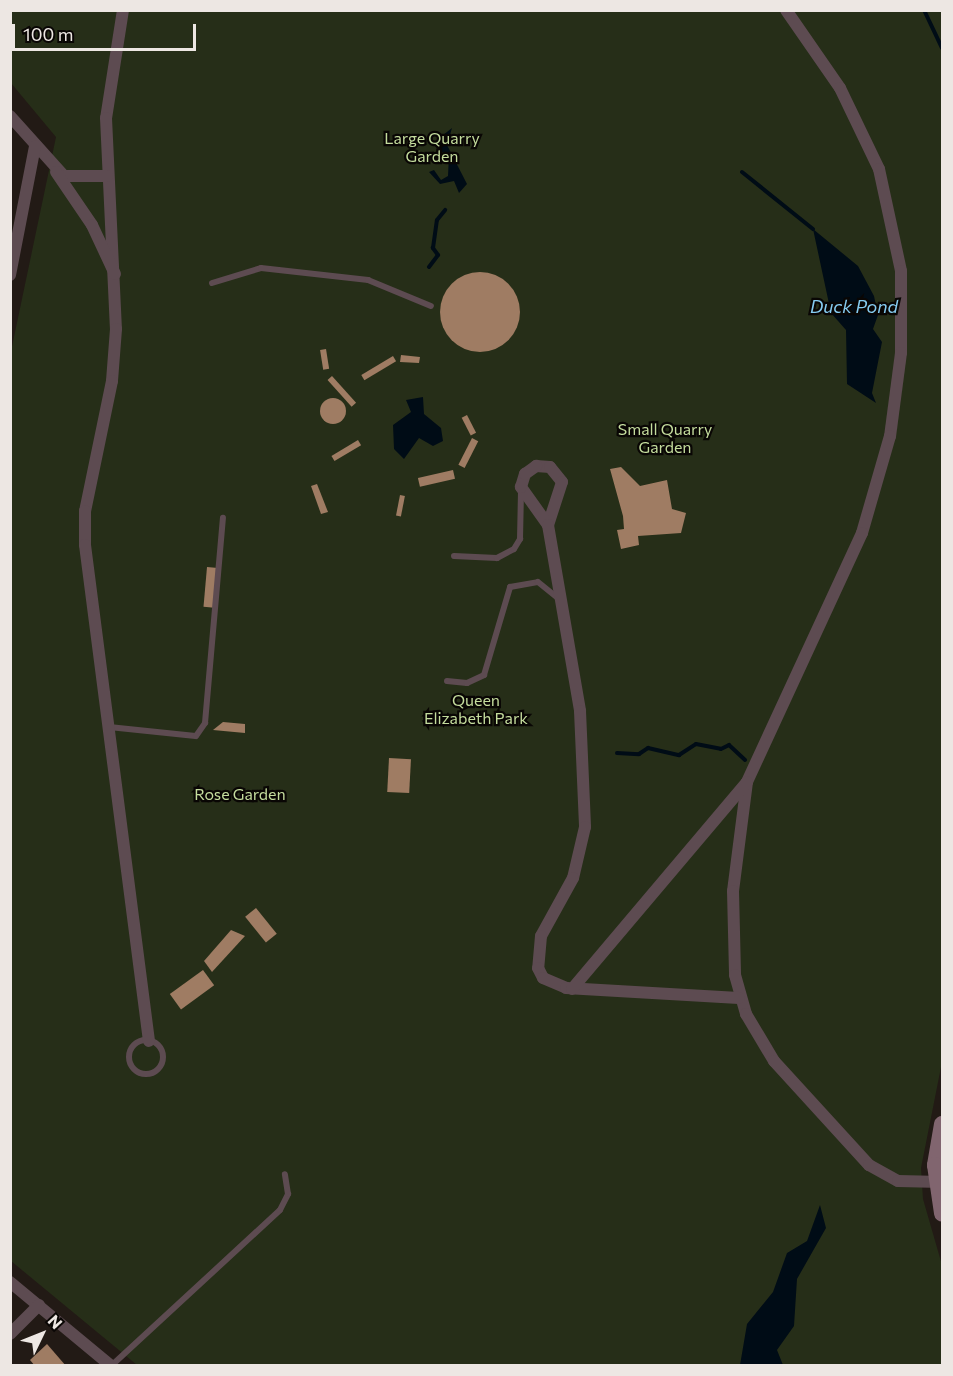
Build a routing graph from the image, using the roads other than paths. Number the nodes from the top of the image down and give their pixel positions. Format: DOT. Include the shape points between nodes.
graph roads {
  1 [pos="123,10"];
  2 [pos="786,10"];
  3 [pos="10,116"];
  4 [pos="35,146"];
  5 [pos="54,168"];
  6 [pos="107,176"];
  7 [pos="115,274"];
  8 [pos="10,275"];
  9 [pos="212,283"];
  10 [pos="431,306"];
  11 [pos="521,487"];
  12 [pos="223,518"];
  13 [pos="548,525"];
  14 [pos="454,555"];
  15 [pos="562,602"];
  16 [pos="447,681"];
  17 [pos="109,728"];
  18 [pos="747,782"];
  19 [pos="572,989"];
  20 [pos="739,998"];
  21 [pos="149,1041"];
  22 [pos="942,1124"];
  23 [pos="285,1174"];
  24 [pos="939,1183"];
  25 [pos="942,1213"];
  26 [pos="10,1282"];
  27 [pos="39,1305"];
  28 [pos="10,1334"];
  29 [pos="111,1365"];
  1 -- 6 [label="street" via="107,86"];
  2 -- 18 [label="street" via="840,88 879,169 901,271 902,342 890,436 862,533"];
  3 -- 4 [label="street"];
  4 -- 5 [label="street"];
  4 -- 8 [label="street"];
  5 -- 6 [label="street" via="74,177"];
  5 -- 7 [label="street" via="92,225"];
  6 -- 7 [label="street"];
  7 -- 17 [label="street" via="112,381 85,511"];
  9 -- 10 [label="lane" via="273,269 368,280"];
  11 -- 13 [label="street"];
  11 -- 13 [label="street" via="525,474 536,466 550,467 560,476 562,489"];
  11 -- 14 [label="lane" via="520,539 514,549 497,558"];
  12 -- 17 [label="lane" via="205,723 196,736"];
  13 -- 15 [label="street"];
  15 -- 16 [label="lane" via="538,582 510,587 484,675 467,683"];
  15 -- 19 [label="street" via="580,711 585,827 573,878 536,954 543,978"];
  17 -- 21 [label="street"];
  18 -- 19 [label="street"];
  18 -- 20 [label="street" via="733,891"];
  19 -- 20 [label="street"];
  20 -- 24 [label="street" via="774,1061 869,1165 898,1180"];
  21 -- 21 [label="lane" via="136,1043 129,1054 132,1067 144,1074 156,1070 162,1060 160,1048"];
  22 -- 24 [label="street"];
  23 -- 29 [label="lane" via="288,1194 280,1210"];
  24 -- 25 [label="street"];
  26 -- 27 [label="street"];
  27 -- 28 [label="street"];
  27 -- 29 [label="street"];
}
